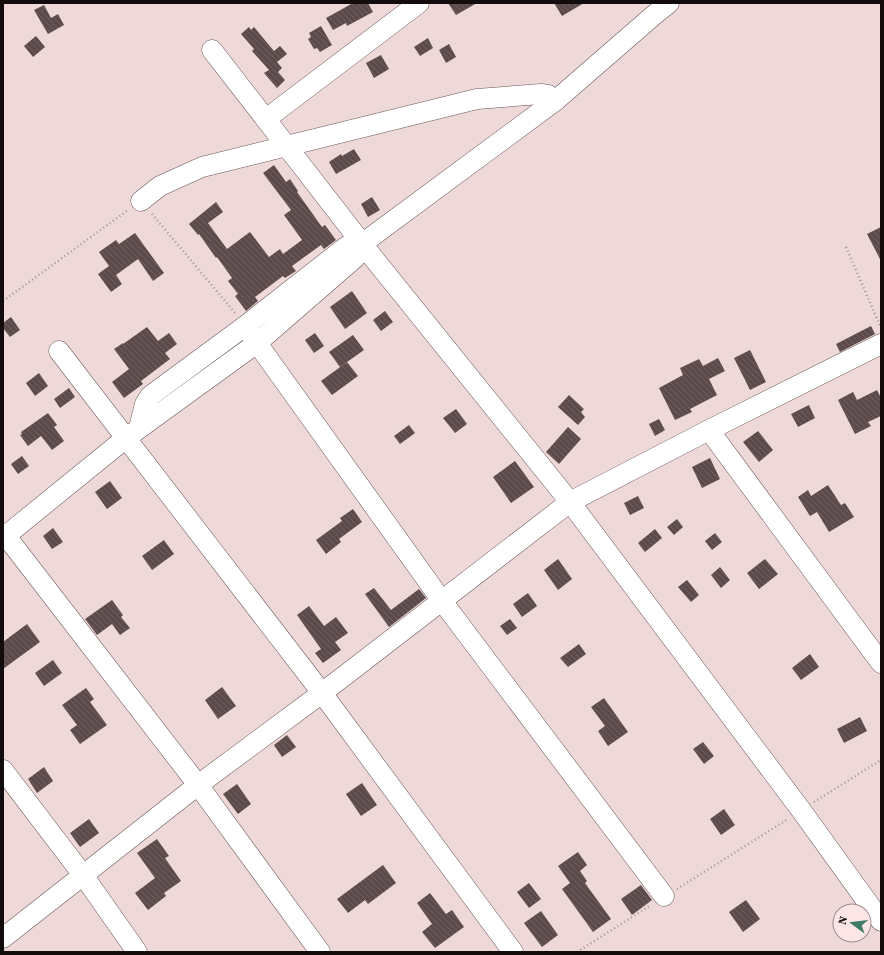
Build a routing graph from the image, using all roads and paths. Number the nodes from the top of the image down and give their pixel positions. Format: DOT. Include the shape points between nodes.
graph roads {
  1 [pos="419,3"];
  2 [pos="669,3"];
  3 [pos="212,50"];
  4 [pos="555,100"];
  5 [pos="266,119"];
  6 [pos="287,146"];
  7 [pos="140,201"];
  8 [pos="361,245"];
  9 [pos="846,247"];
  10 [pos="3,301"];
  11 [pos="245,326"];
  12 [pos="881,328"];
  13 [pos="256,343"];
  14 [pos="881,344"];
  15 [pos="59,352"];
  16 [pos="709,430"];
  17 [pos="132,433"];
  18 [pos="570,502"];
  19 [pos="4,537"];
  20 [pos="442,601"];
  21 [pos="881,663"];
  22 [pos="322,693"];
  23 [pos="881,760"];
  24 [pos="3,770"];
  25 [pos="198,785"];
  26 [pos="801,810"];
  27 [pos="82,875"];
  28 [pos="664,896"];
  29 [pos="881,921"];
  30 [pos="3,938"];
  31 [pos="137,952"];
  32 [pos="320,952"];
  33 [pos="513,952"];
  34 [pos="577,952"];
  1 -- 5 [label="street"];
  2 -- 4 [label="street"];
  3 -- 5 [label="street"];
  4 -- 6 [label="street" via="541,94 477,99"];
  4 -- 8 [label="street"];
  5 -- 6 [label="street"];
  6 -- 7 [label="street" via="202,167 160,186"];
  6 -- 8 [label="street"];
  7 -- 10 [label="path"];
  7 -- 11 [label="path"];
  8 -- 11 [label="street" via="347,246"];
  8 -- 13 [label="street" via="356,256"];
  8 -- 18 [label="street"];
  9 -- 12 [label="path"];
  11 -- 13 [label="street"];
  11 -- 17 [label="street" via="150,396"];
  13 -- 17 [label="street"];
  13 -- 20 [label="street"];
  14 -- 16 [label="street"];
  15 -- 17 [label="street"];
  16 -- 18 [label="street"];
  16 -- 21 [label="street"];
  17 -- 19 [label="street"];
  17 -- 22 [label="street"];
  18 -- 20 [label="street"];
  18 -- 26 [label="street"];
  19 -- 25 [label="street"];
  20 -- 22 [label="street"];
  20 -- 28 [label="street"];
  22 -- 25 [label="street"];
  22 -- 33 [label="street"];
  23 -- 26 [label="path"];
  24 -- 27 [label="street"];
  25 -- 27 [label="street"];
  25 -- 32 [label="street"];
  26 -- 28 [label="path"];
  26 -- 29 [label="street"];
  27 -- 30 [label="street"];
  27 -- 31 [label="street"];
  28 -- 34 [label="path"];
}
